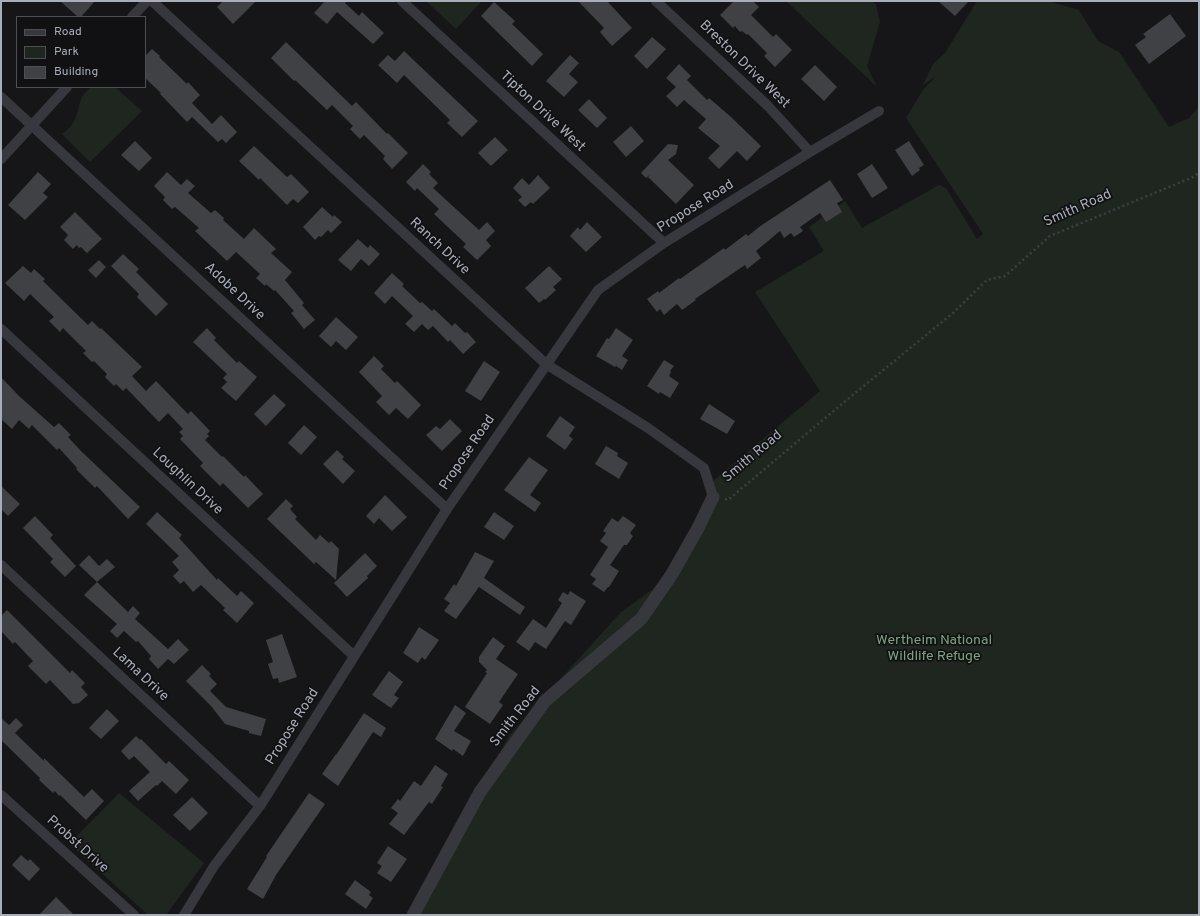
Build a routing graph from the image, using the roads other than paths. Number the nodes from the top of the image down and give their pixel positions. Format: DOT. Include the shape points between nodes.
graph roads {
  1 [pos="147,1"];
  2 [pos="152,1"];
  3 [pos="402,1"];
  4 [pos="656,1"];
  5 [pos="133,16"];
  6 [pos="66,88"];
  7 [pos="1,97"];
  8 [pos="879,111"];
  9 [pos="32,125"];
  10 [pos="810,152"];
  11 [pos="1,159"];
  12 [pos="664,244"];
  13 [pos="1,329"];
  14 [pos="546,364"];
  15 [pos="713,497"];
  16 [pos="447,509"];
  17 [pos="1,565"];
  18 [pos="354,656"];
  19 [pos="1,795"];
  20 [pos="260,806"];
  21 [pos="134,915"];
  22 [pos="184,915"];
  23 [pos="413,915"];
  1 -- 5 [label="street"];
  2 -- 14 [label="street, Ranch Drive"];
  3 -- 12 [label="street, Tipton Drive West"];
  4 -- 10 [label="street, Breston Drive West" via="768,106"];
  6 -- 9 [label="street"];
  7 -- 9 [label="street, Adobe Drive"];
  8 -- 10 [label="street, Propose Road"];
  9 -- 11 [label="street"];
  9 -- 16 [label="street, Adobe Drive"];
  10 -- 12 [label="street, Propose Road"];
  12 -- 14 [label="street, Propose Road" via="598,290"];
  13 -- 18 [label="street, Loughlin Drive"];
  14 -- 15 [label="street, Ranch Drive" via="648,428 704,468"];
  14 -- 16 [label="street, Propose Road"];
  15 -- 23 [label="street, Smith Road" via="672,574 641,619 545,701 480,792"];
  16 -- 18 [label="street, Propose Road"];
  17 -- 20 [label="street, Lama Drive"];
  18 -- 20 [label="street, Propose Road"];
  19 -- 21 [label="street, Probst Drive"];
  20 -- 22 [label="street, Propose Road" via="214,866"];
}
